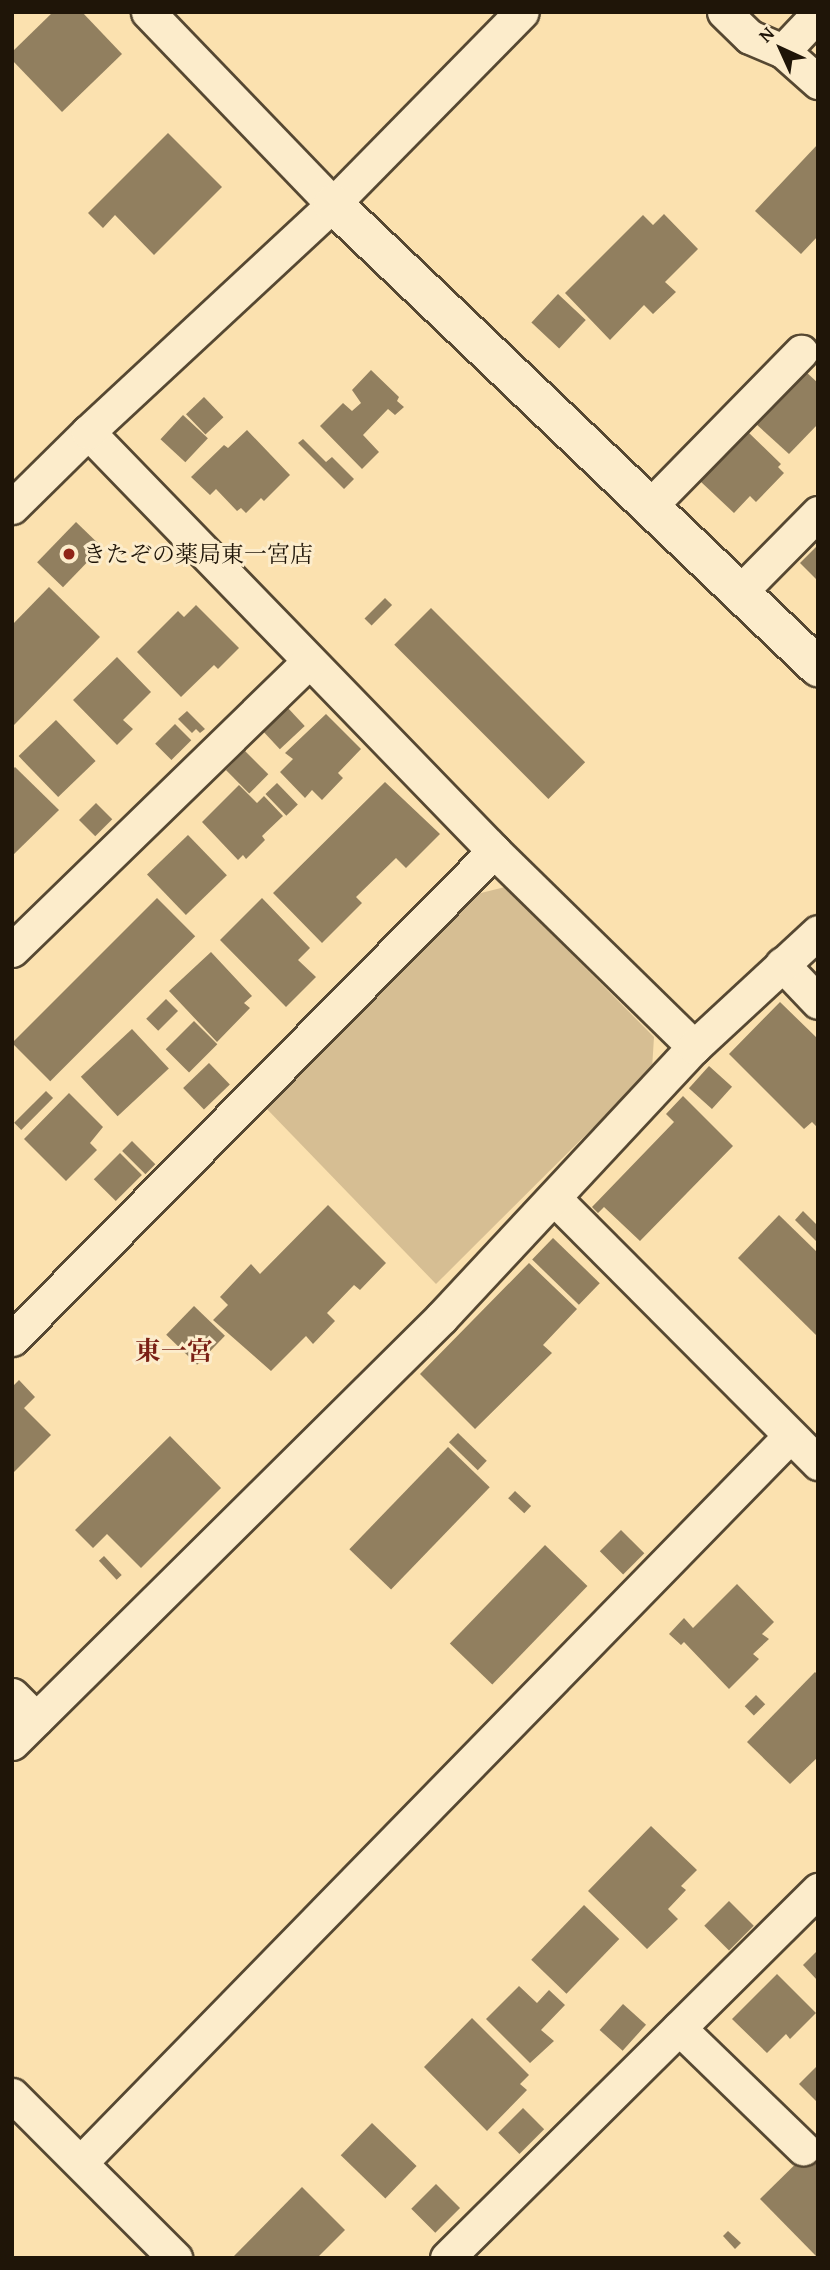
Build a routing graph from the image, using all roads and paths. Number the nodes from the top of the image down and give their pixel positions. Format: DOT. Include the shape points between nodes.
graph roads {
  1 [pos="148,12"];
  2 [pos="522,12"];
  3 [pos="724,12"];
  4 [pos="818,15"];
  5 [pos="783,51"];
  6 [pos="818,82"];
  7 [pos="333,204"];
  8 [pos="801,352"];
  9 [pos="88,432"];
  10 [pos="650,506"];
  11 [pos="12,507"];
  12 [pos="818,513"];
  13 [pos="740,592"];
  14 [pos="309,661"];
  15 [pos="818,667"];
  16 [pos="494,851"];
  17 [pos="818,932"];
  18 [pos="12,950"];
  19 [pos="782,964"];
  20 [pos="818,1002"];
  21 [pos="694,1047"];
  22 [pos="555,1199"];
  23 [pos="12,1339"];
  24 [pos="790,1436"];
  25 [pos="818,1462"];
  26 [pos="12,1695"];
  27 [pos="36,1719"];
  28 [pos="12,1744"];
  29 [pos="818,1890"];
  30 [pos="679,2028"];
  31 [pos="12,2095"];
  32 [pos="803,2148"];
  33 [pos="81,2162"];
  34 [pos="175,2258"];
  35 [pos="447,2258"];
  1 -- 7 [label="street"];
  2 -- 7 [label="street"];
  3 -- 5 [label="street" via="750,37"];
  4 -- 5 [label="street"];
  5 -- 6 [label="street"];
  7 -- 9 [label="street"];
  7 -- 10 [label="street"];
  8 -- 10 [label="street"];
  9 -- 11 [label="street"];
  9 -- 14 [label="street"];
  10 -- 13 [label="street"];
  12 -- 13 [label="street"];
  13 -- 15 [label="street"];
  14 -- 16 [label="street"];
  14 -- 18 [label="street"];
  16 -- 21 [label="street"];
  16 -- 23 [label="street"];
  17 -- 19 [label="street"];
  19 -- 20 [label="street"];
  19 -- 21 [label="street"];
  21 -- 22 [label="street"];
  22 -- 24 [label="street"];
  22 -- 27 [label="street"];
  24 -- 25 [label="street"];
  24 -- 33 [label="street"];
  26 -- 27 [label="street"];
  27 -- 28 [label="street"];
  29 -- 30 [label="street"];
  30 -- 32 [label="street"];
  30 -- 35 [label="street"];
  31 -- 33 [label="street"];
  33 -- 34 [label="street"];
}
